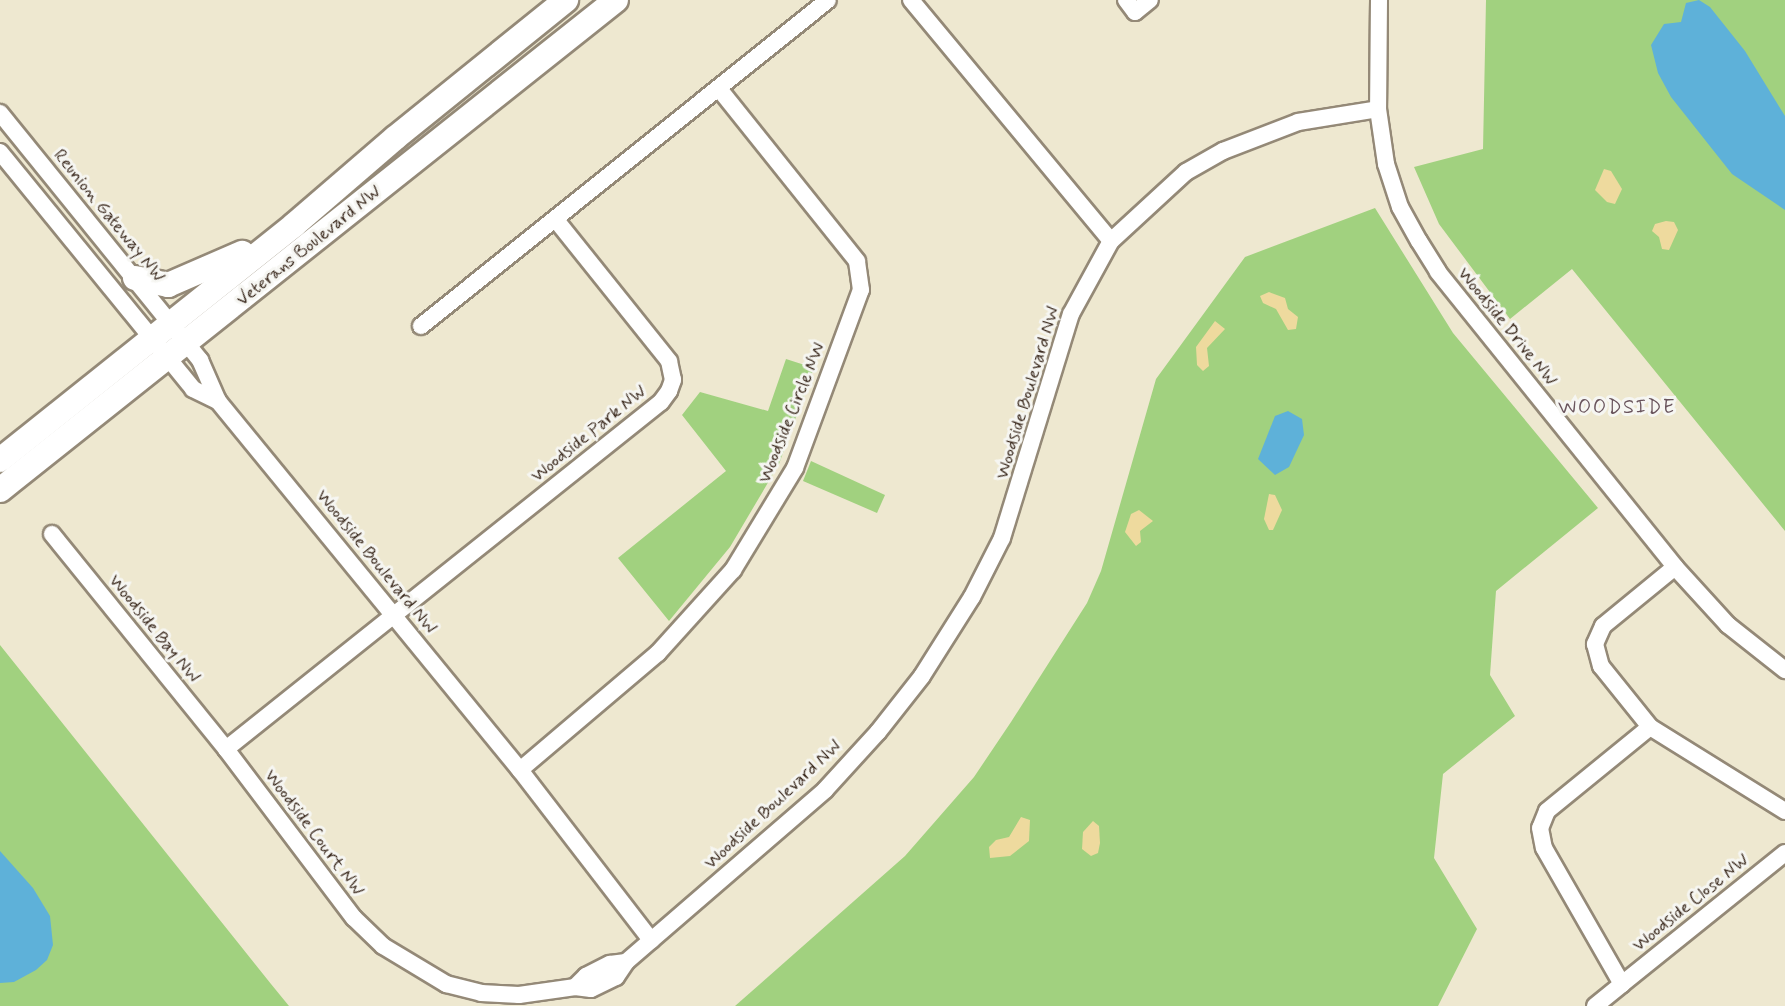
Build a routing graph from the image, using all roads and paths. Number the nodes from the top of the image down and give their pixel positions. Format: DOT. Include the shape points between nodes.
graph roads {
  1 [pos="566,0"];
  2 [pos="616,0"];
  3 [pos="828,0"];
  4 [pos="911,0"];
  5 [pos="1126,0"];
  6 [pos="1150,0"];
  7 [pos="1379,0"];
  8 [pos="719,89"];
  9 [pos="1378,109"];
  10 [pos="0,113"];
  11 [pos="0,152"];
  12 [pos="556,220"];
  13 [pos="294,225"];
  14 [pos="1111,241"];
  15 [pos="135,278"];
  16 [pos="421,326"];
  17 [pos="162,331"];
  18 [pos="177,350"];
  19 [pos="218,400"];
  20 [pos="0,460"];
  21 [pos="0,490"];
  22 [pos="52,534"];
  23 [pos="1675,567"];
  24 [pos="394,615"];
  25 [pos="1785,670"];
  26 [pos="1650,727"];
  27 [pos="226,748"];
  28 [pos="520,770"];
  29 [pos="1785,811"];
  30 [pos="1785,853"];
  31 [pos="651,940"];
  32 [pos="1622,984"];
  33 [pos="1595,1006"];
  1 -- 13 [label="main road, Veterans Boulevard NW" via="394,138"];
  2 -- 18 [label="main road, Veterans Boulevard NW"];
  3 -- 8 [label="street"];
  4 -- 14 [label="street"];
  5 -- 6 [label="street" via="1135,12"];
  7 -- 9 [label="street, Woodside Drive NW"];
  8 -- 12 [label="street"];
  8 -- 28 [label="street, Woodside Circle NW" via="857,261 861,290 795,468 733,570 658,653"];
  9 -- 14 [label="street, Woodside Boulevard NW" via="1298,122 1223,151 1186,172"];
  9 -- 23 [label="street, Woodside Drive NW" via="1386,164 1400,207 1438,272"];
  10 -- 15 [label="street, Reunion Gateway NW"];
  11 -- 17 [label="street, Reunion Gateway NW"];
  12 -- 16 [label="street"];
  12 -- 24 [label="street, Woodside Park NW" via="669,361 673,380 669,391 661,402"];
  13 -- 15 [label="main road" via="183,281 168,285"];
  13 -- 17 [label="main road, Veterans Boulevard NW"];
  14 -- 31 [label="street, Woodside Boulevard NW" via="1071,314 1002,538 972,597 922,676 825,790"];
  15 -- 17 [label="street, Reunion Gateway NW"];
  17 -- 18 [label="street, Reunion Gateway NW"];
  17 -- 18 [label="street, Reunion Gateway NW"];
  17 -- 20 [label="main road, Veterans Boulevard NW"];
  18 -- 19 [label="street, Woodside Boulevard NW" via="210,377"];
  18 -- 19 [label="street, Woodside Boulevard NW" via="193,389"];
  18 -- 21 [label="main road, Veterans Boulevard NW"];
  19 -- 24 [label="street, Woodside Boulevard NW"];
  22 -- 27 [label="street, Woodside Bay NW"];
  23 -- 25 [label="street, Woodside Drive NW" via="1728,625"];
  23 -- 26 [label="street" via="1603,626 1595,644 1601,666"];
  24 -- 27 [label="street"];
  24 -- 28 [label="street, Woodside Boulevard NW"];
  26 -- 29 [label="street"];
  26 -- 32 [label="street, Woodside Close NW" via="1547,811 1540,828 1544,848"];
  27 -- 31 [label="street, Woodside Court NW" via="328,886 383,946 446,984 481,993 519,995 574,987 594,972 626,962"];
  28 -- 31 [label="street, Woodside Boulevard NW"];
  30 -- 32 [label="street, Woodside Close NW"];
  32 -- 33 [label="street, Woodside Close NW"];
}
